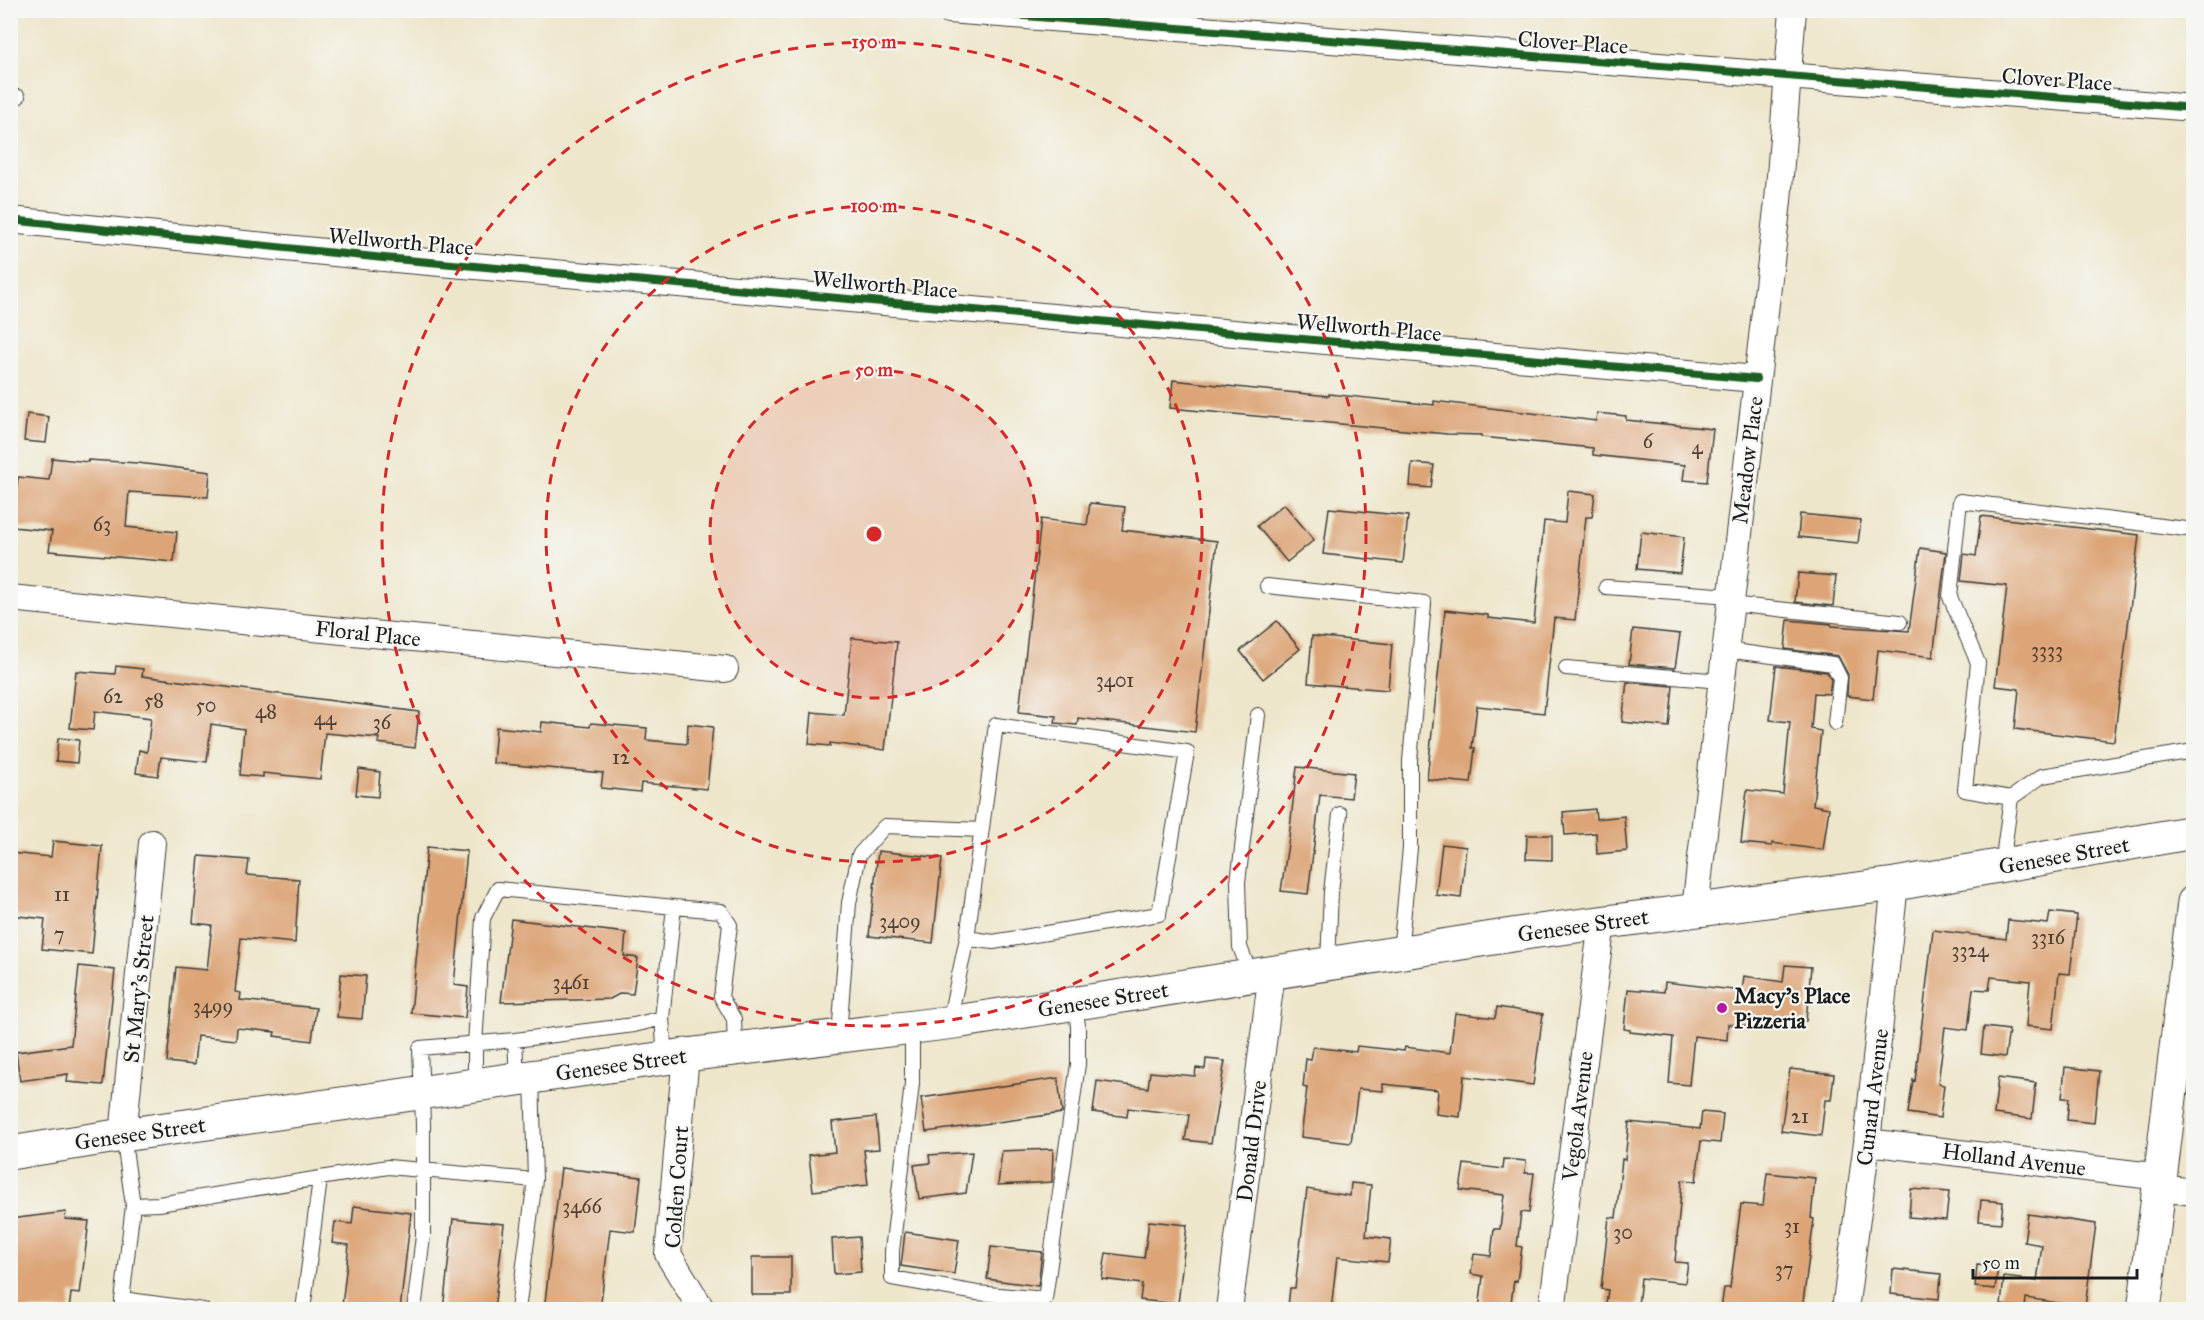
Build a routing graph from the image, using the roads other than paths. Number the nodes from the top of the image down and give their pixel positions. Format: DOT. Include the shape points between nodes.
graph roads {
  1 [pos="949,10"];
  2 [pos="1793,10"];
  3 [pos="1788,76"];
  4 [pos="2193,108"];
  5 [pos="10,220"];
  6 [pos="1756,379"];
  7 [pos="2193,530"];
  8 [pos="1267,586"];
  9 [pos="1606,587"];
  10 [pos="10,598"];
  11 [pos="1731,600"];
  12 [pos="1900,622"];
  13 [pos="1725,650"];
  14 [pos="725,669"];
  15 [pos="1566,669"];
  16 [pos="1721,681"];
  17 [pos="1258,715"];
  18 [pos="1835,723"];
  19 [pos="2193,751"];
  20 [pos="2011,798"];
  21 [pos="1340,814"];
  22 [pos="982,830"];
  23 [pos="2193,832"];
  24 [pos="152,843"];
  25 [pos="2002,866"];
  26 [pos="1895,884"];
  27 [pos="674,907"];
  28 [pos="2193,908"];
  29 [pos="1695,909"];
  30 [pos="1602,922"];
  31 [pos="967,938"];
  32 [pos="1400,952"];
  33 [pos="1328,963"];
  34 [pos="1262,974"];
  35 [pos="1075,1003"];
  36 [pos="662,1018"];
  37 [pos="949,1022"];
  38 [pos="912,1027"];
  39 [pos="839,1036"];
  40 [pos="515,1040"];
  41 [pos="474,1044"];
  42 [pos="735,1049"];
  43 [pos="675,1057"];
  44 [pos="525,1078"];
  45 [pos="475,1085"];
  46 [pos="423,1093"];
  47 [pos="123,1135"];
  48 [pos="1867,1142"];
  49 [pos="10,1153"];
  50 [pos="424,1172"];
  51 [pos="320,1179"];
  52 [pos="535,1180"];
  53 [pos="2161,1183"];
  54 [pos="2193,1192"];
  55 [pos="133,1205"];
  56 [pos="122,1304"];
  57 [pos="181,1308"];
  58 [pos="203,1310"];
  59 [pos="303,1310"];
  60 [pos="414,1310"];
  61 [pos="518,1310"];
  62 [pos="702,1310"];
  63 [pos="1229,1310"];
  64 [pos="1552,1310"];
  65 [pos="1845,1310"];
  66 [pos="2144,1310"];
  1 -- 3 [label="street, Clover Place"];
  2 -- 3 [label="street, Meadow Place"];
  3 -- 4 [label="street, Clover Place"];
  3 -- 6 [label="street, Meadow Place" via="1778,201"];
  5 -- 6 [label="street, Wellworth Place" via="384,258"];
  6 -- 11 [label="street, Meadow Place"];
  7 -- 20 [label="lane" via="1960,501 1950,597 1978,663 1965,790"];
  8 -- 32 [label="lane" via="1424,603 1410,761 1410,848"];
  9 -- 11 [label="lane"];
  10 -- 14 [label="street, Floral Place"];
  11 -- 12 [label="lane"];
  11 -- 13 [label="street, Meadow Place"];
  13 -- 16 [label="street, Meadow Place"];
  13 -- 18 [label="lane" via="1833,664 1840,678"];
  15 -- 16 [label="lane"];
  16 -- 29 [label="street, Meadow Place"];
  17 -- 34 [label="lane" via="1238,882 1240,946"];
  19 -- 20 [label="lane" via="2042,776"];
  20 -- 25 [label="lane"];
  21 -- 33 [label="lane"];
  22 -- 31 [label="lane"];
  22 -- 31 [label="lane" via="996,725 1187,752 1159,914 993,942"];
  22 -- 39 [label="lane" via="885,826 859,855 849,903"];
  23 -- 25 [label="main road, Genesee Street"];
  24 -- 47 [label="street, St Mary's Street"];
  25 -- 26 [label="main road, Genesee Street"];
  26 -- 29 [label="main road, Genesee Street"];
  26 -- 48 [label="street, Cunard Avenue"];
  27 -- 36 [label="lane"];
  27 -- 41 [label="lane" via="498,889 483,918"];
  27 -- 42 [label="lane" via="721,911 730,925 721,996 734,1019"];
  28 -- 53 [label="main road"];
  29 -- 30 [label="main road, Genesee Street"];
  30 -- 32 [label="main road, Genesee Street"];
  30 -- 64 [label="street, Vegola Avenue"];
  31 -- 37 [label="lane"];
  32 -- 33 [label="main road, Genesee Street"];
  33 -- 34 [label="main road, Genesee Street"];
  34 -- 35 [label="main road, Genesee Street"];
  34 -- 63 [label="street, Donald Drive"];
  35 -- 37 [label="main road, Genesee Street"];
  35 -- 38 [label="lane" via="1078,1064 1045,1299 976,1293 892,1278 912,1084"];
  36 -- 40 [label="lane"];
  36 -- 43 [label="lane"];
  37 -- 38 [label="main road, Genesee Street"];
  38 -- 39 [label="main road, Genesee Street"];
  39 -- 42 [label="main road, Genesee Street"];
  40 -- 41 [label="lane"];
  40 -- 44 [label="lane"];
  41 -- 45 [label="lane"];
  41 -- 46 [label="lane" via="420,1048"];
  42 -- 43 [label="main road, Genesee Street"];
  43 -- 44 [label="main road, Genesee Street"];
  43 -- 62 [label="street, Colden Court" via="668,1254"];
  44 -- 45 [label="main road, Genesee Street"];
  44 -- 52 [label="lane"];
  45 -- 46 [label="main road, Genesee Street"];
  46 -- 47 [label="main road, Genesee Street"];
  46 -- 50 [label="lane"];
  47 -- 49 [label="main road, Genesee Street"];
  47 -- 55 [label="lane"];
  48 -- 53 [label="street, Holland Avenue"];
  48 -- 65 [label="street, Cunard Avenue"];
  50 -- 51 [label="lane" via="388,1167"];
  50 -- 52 [label="lane"];
  50 -- 60 [label="lane" via="423,1236"];
  51 -- 55 [label="lane"];
  51 -- 59 [label="lane"];
  52 -- 61 [label="lane"];
  53 -- 54 [label="street, Holland Avenue"];
  53 -- 66 [label="main road"];
  55 -- 56 [label="lane"];
  56 -- 57 [label="lane"];
  57 -- 58 [label="lane"];
}
